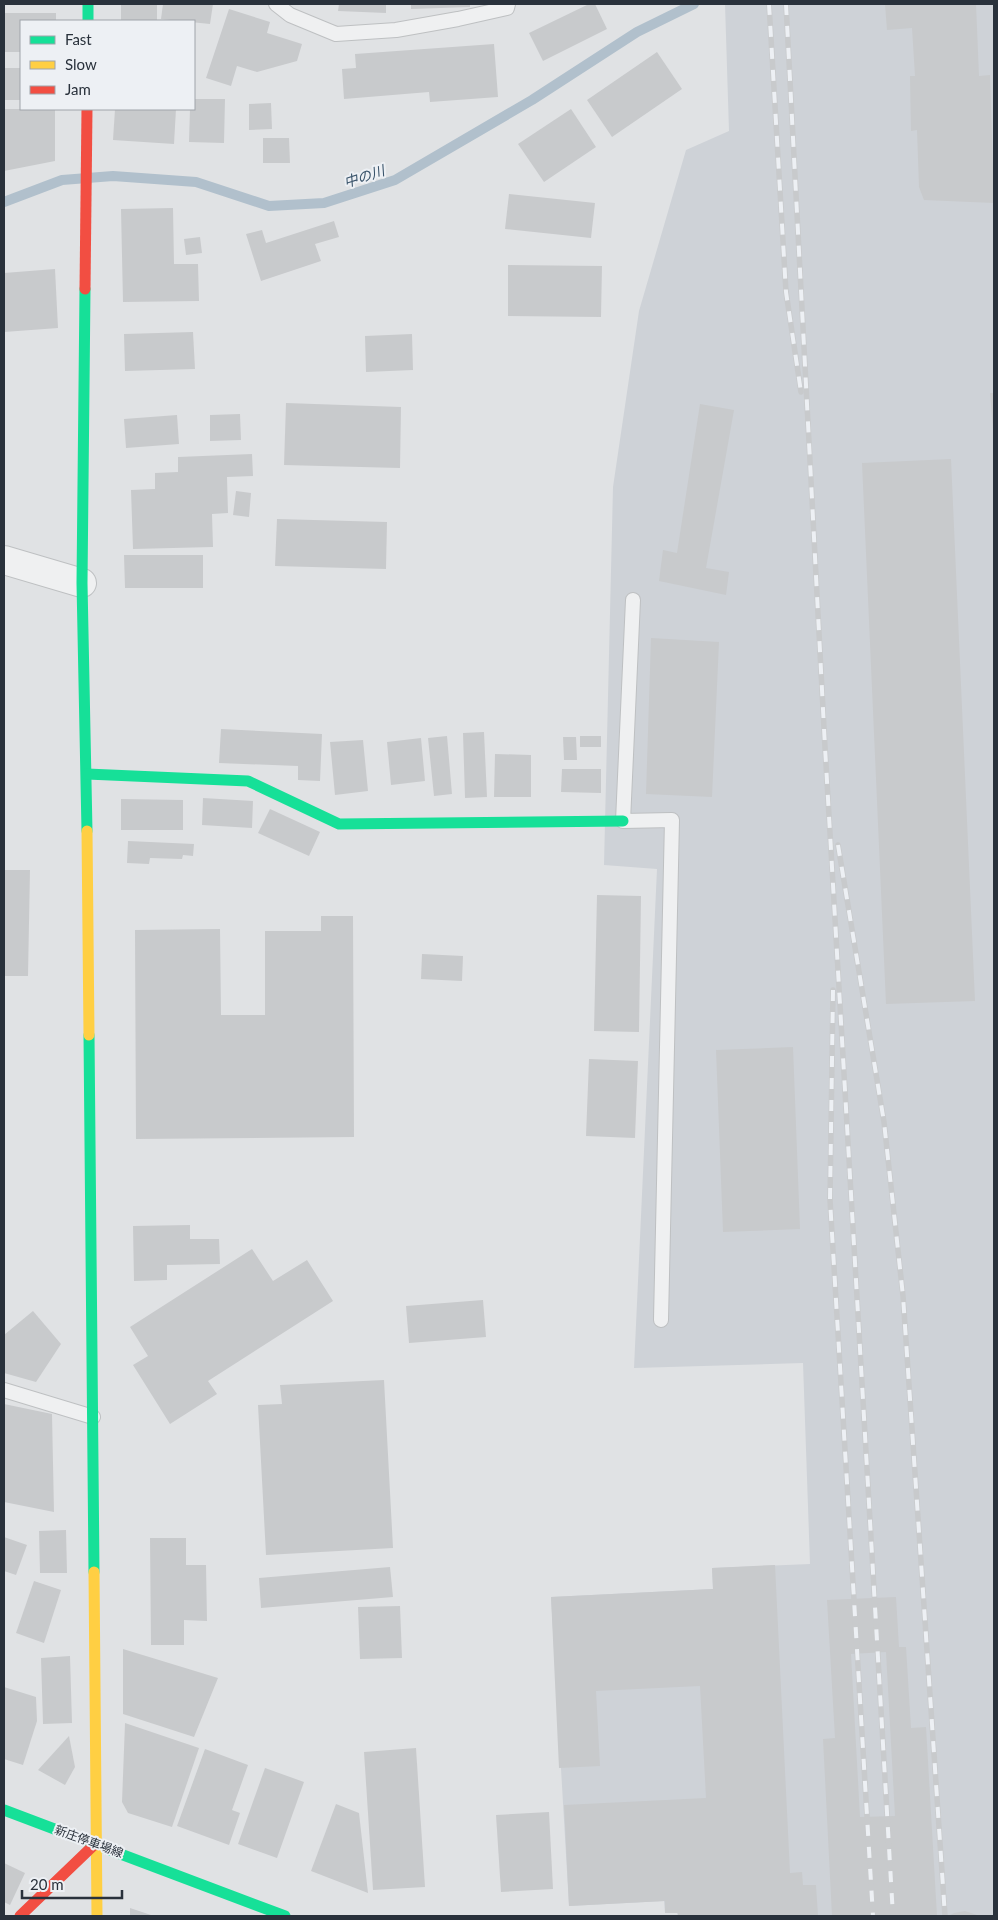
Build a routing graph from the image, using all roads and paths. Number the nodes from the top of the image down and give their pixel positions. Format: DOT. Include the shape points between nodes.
graph roads {
  1 [pos="88,4"];
  2 [pos="276,4"];
  3 [pos="508,4"];
  4 [pos="88,20"];
  5 [pos="87,110"];
  6 [pos="4,560"];
  7 [pos="82,583"];
  8 [pos="633,600"];
  9 [pos="87,774"];
  10 [pos="623,821"];
  11 [pos="662,1320"];
  12 [pos="4,1390"];
  13 [pos="92,1417"];
  14 [pos="4,1810"];
  15 [pos="96,1843"];
  16 [pos="20,1916"];
  17 [pos="97,1916"];
  18 [pos="285,1916"];
  1 -- 4 [label="street"];
  2 -- 3 [label="lane" via="290,15 336,34 396,30 449,21 506,8"];
  5 -- 7 [label="street"];
  6 -- 7 [label="street"];
  7 -- 9 [label="street"];
  8 -- 10 [label="lane"];
  9 -- 10 [label="street" via="248,781 339,824"];
  9 -- 13 [label="street"];
  10 -- 11 [label="lane" via="672,820"];
  12 -- 13 [label="lane"];
  13 -- 15 [label="street"];
  14 -- 15 [label="street, 新庄停車場線"];
  15 -- 16 [label="street"];
  15 -- 17 [label="street"];
  15 -- 18 [label="street, 新庄停車場線"];
}
